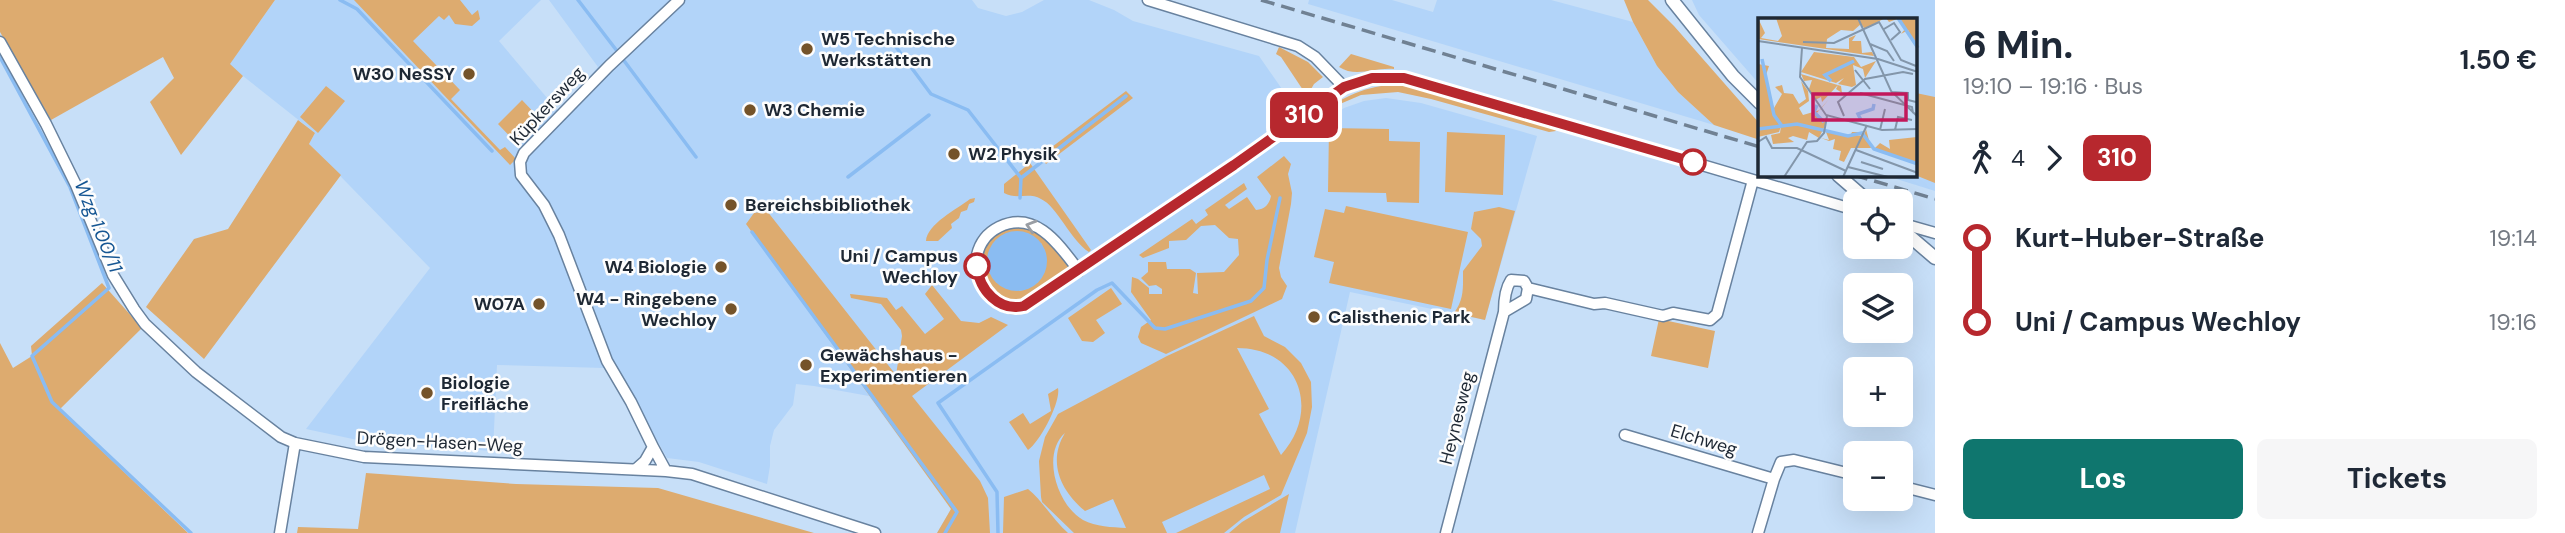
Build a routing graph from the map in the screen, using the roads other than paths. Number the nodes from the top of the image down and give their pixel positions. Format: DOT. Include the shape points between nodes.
graph roads {
  1 [pos="679,0"];
  2 [pos="1148,0"];
  3 [pos="1672,0"];
  4 [pos="0,43"];
  5 [pos="1344,87"];
  6 [pos="1758,101"];
  7 [pos="1840,177"];
  8 [pos="1753,180"];
  9 [pos="1854,189"];
  10 [pos="1843,206"];
  11 [pos="1913,227"];
  12 [pos="1931,232"];
  13 [pos="1913,239"];
  14 [pos="1935,258"];
  15 [pos="1079,271"];
  16 [pos="1528,288"];
  17 [pos="1504,312"];
  18 [pos="1625,435"];
  19 [pos="295,443"];
  20 [pos="653,447"];
  21 [pos="636,470"];
  22 [pos="666,471"];
  23 [pos="1843,472"];
  24 [pos="1774,479"];
  25 [pos="1913,489"];
  26 [pos="1935,495"];
  27 [pos="280,533"];
  28 [pos="875,533"];
  29 [pos="1446,533"];
  30 [pos="1758,533"];
  1 -- 20 [label="street, Küpkersweg" via="524,153 519,169 559,235 607,361"];
  2 -- 5 [label="street" via="1298,46"];
  3 -- 6 [label="street"];
  4 -- 19 [label="street, Drögen-Hasen-Weg" via="46,124 113,275 145,324 248,414"];
  5 -- 8 [label="street" via="1372,78 1404,78"];
  5 -- 15 [label="street"];
  7 -- 9 [label="street"];
  8 -- 10 [label="street"];
  8 -- 16 [label="street" via="1717,314 1710,320 1594,304"];
  11 -- 12 [label="street"];
  13 -- 14 [label="street"];
  15 -- 15 [label="street, one-way" via="1051,236 1039,226 1021,222 991,231 977,255 978,278 985,290 1013,309"];
  16 -- 17 [label="street" via="1522,303"];
  16 -- 17 [label="street, Heynesweg" via="1524,281 1511,280"];
  17 -- 29 [label="street, Heynesweg"];
  18 -- 24 [label="street, Elchweg"];
  19 -- 21 [label="street, Drögen-Hasen-Weg" via="364,457"];
  19 -- 27 [label="street"];
  20 -- 21 [label="street"];
  20 -- 22 [label="street, Küpkersweg"];
  21 -- 22 [label="street, Drögen-Hasen-Weg"];
  22 -- 28 [label="street, Drögen-Hasen-Weg" via="716,481"];
  23 -- 24 [label="street" via="1794,460 1781,462"];
  24 -- 30 [label="street"];
  25 -- 26 [label="street"];
}
